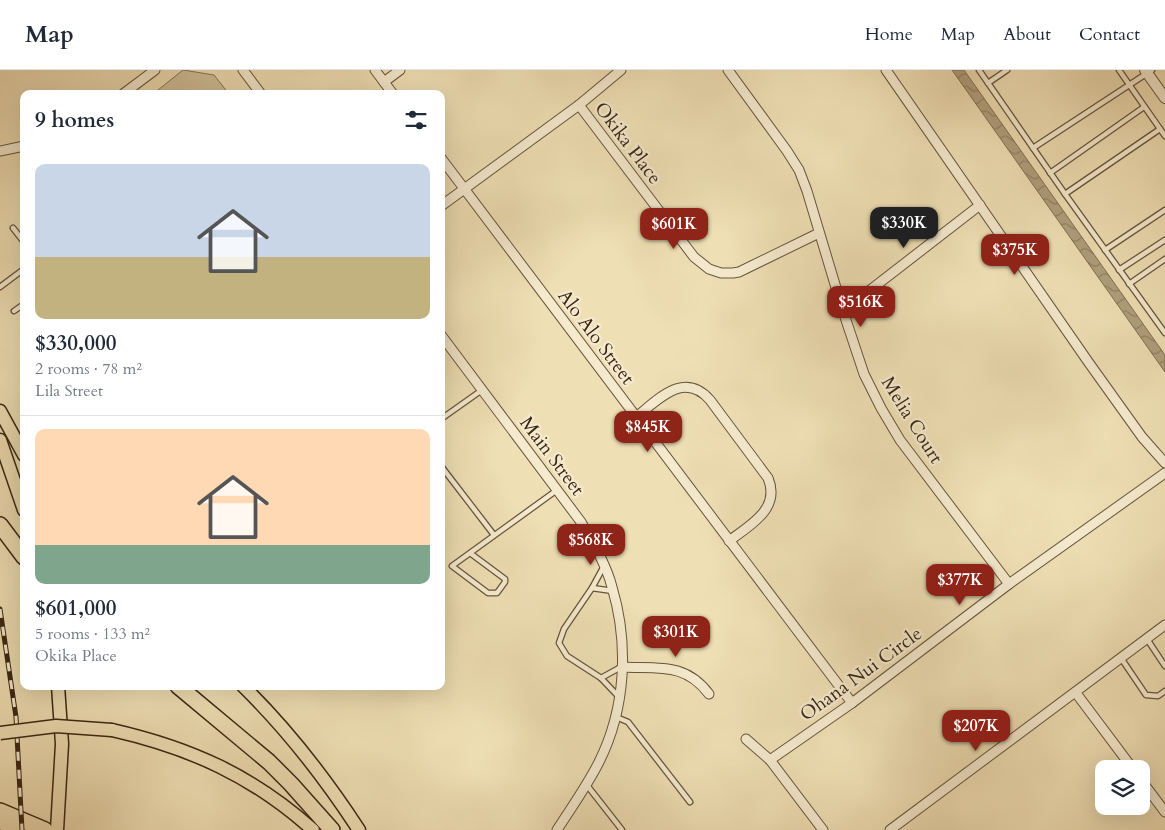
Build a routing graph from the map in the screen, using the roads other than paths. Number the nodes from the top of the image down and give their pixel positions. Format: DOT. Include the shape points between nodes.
graph roads {
  1 [pos="154,70"];
  2 [pos="243,70"];
  3 [pos="376,70"];
  4 [pos="400,70"];
  5 [pos="728,70"];
  6 [pos="886,70"];
  7 [pos="979,70"];
  8 [pos="1007,70"];
  9 [pos="1118,70"];
  10 [pos="617,71"];
  11 [pos="1148,71"];
  12 [pos="384,82"];
  13 [pos="988,83"];
  14 [pos="1129,84"];
  15 [pos="128,90"];
  16 [pos="258,90"];
  17 [pos="390,90"];
  18 [pos="1165,98"];
  19 [pos="579,105"];
  20 [pos="1144,107"];
  21 [pos="1160,129"];
  22 [pos="1165,136"];
  23 [pos="20,146"];
  24 [pos="1033,148"];
  25 [pos="0,151"];
  26 [pos="445,163"];
  27 [pos="1050,173"];
  28 [pos="464,189"];
  29 [pos="1064,194"];
  30 [pos="445,203"];
  31 [pos="980,205"];
  32 [pos="1165,210"];
  33 [pos="13,228"];
  34 [pos="819,234"];
  35 [pos="20,237"];
  36 [pos="1165,240"];
  37 [pos="1105,250"];
  38 [pos="1165,259"];
  39 [pos="1120,270"];
  40 [pos="20,272"];
  41 [pos="1129,284"];
  42 [pos="0,287"];
  43 [pos="20,307"];
  44 [pos="843,311"];
  45 [pos="14,312"];
  46 [pos="1165,333"];
  47 [pos="445,340"];
  48 [pos="482,390"];
  49 [pos="0,411"];
  50 [pos="445,416"];
  51 [pos="636,416"];
  52 [pos="0,440"];
  53 [pos="20,448"];
  54 [pos="1165,463"];
  55 [pos="445,471"];
  56 [pos="1165,473"];
  57 [pos="557,490"];
  58 [pos="20,498"];
  59 [pos="0,526"];
  60 [pos="494,535"];
  61 [pos="729,541"];
  62 [pos="20,551"];
  63 [pos="470,553"];
  64 [pos="604,566"];
  65 [pos="1010,584"];
  66 [pos="592,588"];
  67 [pos="613,591"];
  68 [pos="1165,625"];
  69 [pos="1147,639"];
  70 [pos="1121,658"];
  71 [pos="1165,666"];
  72 [pos="622,667"];
  73 [pos="600,678"];
  74 [pos="58,690"];
  75 [pos="183,690"];
  76 [pos="248,690"];
  77 [pos="1165,691"];
  78 [pos="1076,693"];
  79 [pos="709,694"];
  80 [pos="620,697"];
  81 [pos="852,703"];
  82 [pos="615,716"];
  83 [pos="0,732"];
  84 [pos="746,739"];
  85 [pos="770,760"];
  86 [pos="1126,760"];
  87 [pos="586,784"];
  88 [pos="1150,792"];
  89 [pos="690,802"];
  90 [pos="0,811"];
  91 [pos="1165,812"];
  92 [pos="0,823"];
  93 [pos="18,830"];
  94 [pos="45,830"];
  95 [pos="57,830"];
  96 [pos="313,830"];
  97 [pos="332,830"];
  98 [pos="359,830"];
  99 [pos="557,830"];
  100 [pos="622,830"];
  101 [pos="823,830"];
  102 [pos="890,830"];
  1 -- 15 [label="street"];
  2 -- 16 [label="street"];
  3 -- 12 [label="street"];
  4 -- 12 [label="street"];
  5 -- 34 [label="street, Melia Court" via="788,150 807,191"];
  6 -- 31 [label="street"];
  7 -- 13 [label="lane"];
  8 -- 13 [label="lane"];
  9 -- 14 [label="lane"];
  10 -- 19 [label="street"];
  11 -- 14 [label="lane"];
  11 -- 18 [label="street"];
  12 -- 17 [label="street"];
  13 -- 24 [label="lane"];
  14 -- 20 [label="lane"];
  14 -- 24 [label="lane"];
  19 -- 28 [label="street"];
  19 -- 34 [label="street, Okika Place" via="694,257 709,269 739,272"];
  20 -- 21 [label="lane"];
  20 -- 27 [label="lane"];
  21 -- 22 [label="lane"];
  21 -- 29 [label="lane"];
  23 -- 25 [label="street"];
  24 -- 27 [label="lane"];
  26 -- 28 [label="street, Alo Alo Street"];
  27 -- 29 [label="lane"];
  28 -- 30 [label="street"];
  28 -- 51 [label="street, Alo Alo Street"];
  29 -- 37 [label="lane"];
  31 -- 44 [label="street"];
  31 -- 54 [label="street" via="1142,437"];
  32 -- 37 [label="lane"];
  33 -- 35 [label="lane"];
  34 -- 44 [label="street, Melia Court"];
  36 -- 39 [label="lane"];
  37 -- 39 [label="lane"];
  38 -- 41 [label="lane"];
  39 -- 41 [label="lane"];
  40 -- 42 [label="lane"];
  41 -- 46 [label="lane"];
  43 -- 45 [label="lane"];
  44 -- 65 [label="street, Melia Court" via="864,374 880,408 900,440"];
  47 -- 48 [label="street, Main Street"];
  48 -- 50 [label="lane"];
  48 -- 57 [label="street, Main Street"];
  49 -- 53 [label="main road"];
  51 -- 61 [label="street, Alo Alo Street"];
  51 -- 61 [label="street" via="667,392 680,387 699,390 710,400 768,478 771,487 764,513"];
  52 -- 58 [label="main road"];
  55 -- 60 [label="lane"];
  56 -- 65 [label="street, Ohana Nui Circle"];
  57 -- 60 [label="lane"];
  57 -- 64 [label="street, Main Street" via="581,522"];
  59 -- 62 [label="highway"];
  60 -- 63 [label="lane"];
  61 -- 81 [label="street, Alo Alo Street"];
  63 -- 63 [label="lane" via="452,566 488,593 497,593 505,579"];
  64 -- 66 [label="lane"];
  64 -- 67 [label="street, Main Street"];
  65 -- 81 [label="street, Ohana Nui Circle"];
  66 -- 67 [label="lane"];
  66 -- 73 [label="lane" via="564,629 559,643 567,656"];
  67 -- 72 [label="street, Main Street" via="620,622"];
  68 -- 69 [label="street"];
  69 -- 70 [label="street"];
  69 -- 71 [label="lane"];
  70 -- 77 [label="lane" via="1146,695 1158,696"];
  70 -- 78 [label="street"];
  72 -- 73 [label="lane"];
  72 -- 79 [label="street" via="685,672"];
  72 -- 80 [label="street, Main Street"];
  73 -- 80 [label="lane"];
  74 -- 95 [label="main road" via="62,744"];
  75 -- 97 [label="highway" via="269,762"];
  76 -- 98 [label="main road" via="299,746"];
  78 -- 86 [label="street"];
  78 -- 102 [label="street"];
  80 -- 82 [label="street, Main Street"];
  81 -- 85 [label="street, Ohana Nui Circle"];
  82 -- 87 [label="street, Main Street" via="599,761"];
  82 -- 89 [label="lane" via="628,722"];
  83 -- 96 [label="main road, bridge" via="56,726 112,730 171,745 202,757 263,791"];
  84 -- 85 [label="street"];
  85 -- 101 [label="street"];
  87 -- 99 [label="street, Main Street"];
  87 -- 100 [label="lane"];
  88 -- 91 [label="street"];
  90 -- 94 [label="highway"];
  92 -- 93 [label="main road"];
}
